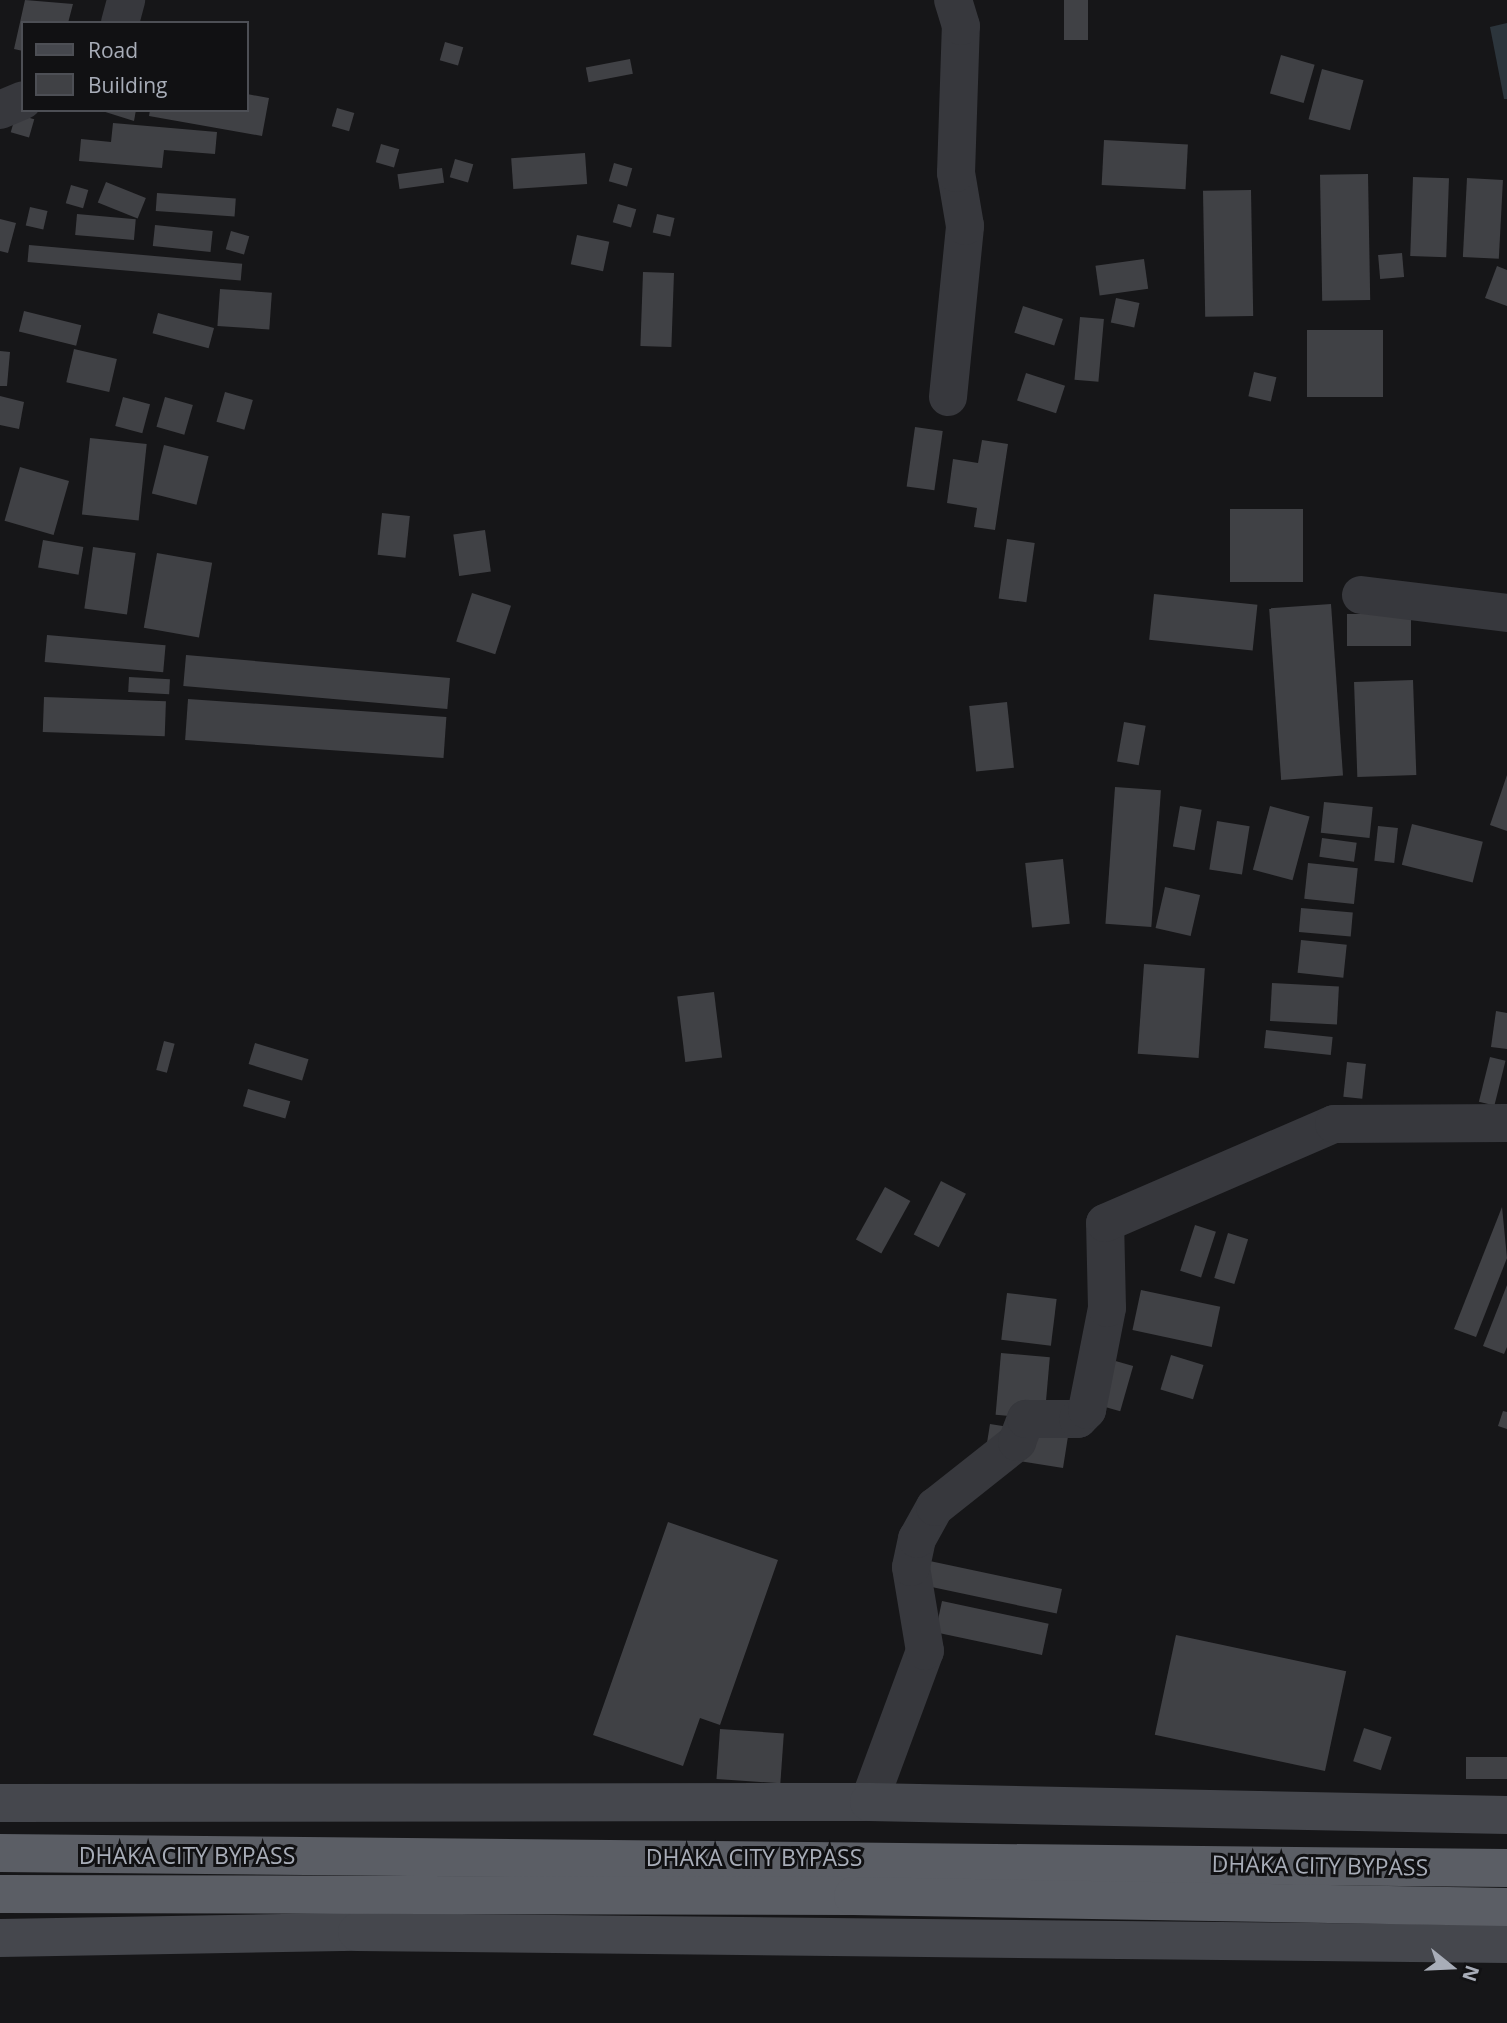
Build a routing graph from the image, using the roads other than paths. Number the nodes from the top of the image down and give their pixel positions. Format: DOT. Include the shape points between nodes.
graph roads {
  1 [pos="126,0"];
  2 [pos="953,0"];
  3 [pos="121,21"];
  4 [pos="21,101"];
  5 [pos="0,110"];
  6 [pos="948,397"];
  7 [pos="1361,595"];
  8 [pos="1507,613"];
  9 [pos="1507,1124"];
  10 [pos="869,1802"];
  11 [pos="0,1803"];
  12 [pos="1507,1815"];
  13 [pos="0,1853"];
  14 [pos="1507,1868"];
  15 [pos="0,1895"];
  16 [pos="1507,1907"];
  17 [pos="0,1938"];
  18 [pos="1507,1944"];
  1 -- 3 [label="street"];
  2 -- 6 [label="street" via="961,26 956,173 965,226"];
  4 -- 5 [label="street"];
  7 -- 8 [label="street"];
  9 -- 10 [label="street" via="1335,1124 1105,1223 1107,1308 1087,1410 1078,1419 1026,1419 1017,1443 935,1507 917,1539 911,1567 925,1651"];
  10 -- 11 [label="main road"];
  10 -- 12 [label="main road"];
  13 -- 14 [label="highway, DHAKA CITY BYPASS"];
  15 -- 16 [label="highway, DHAKA CITY BYPASS" via="853,1896"];
  17 -- 18 [label="main road" via="357,1932"];
}
